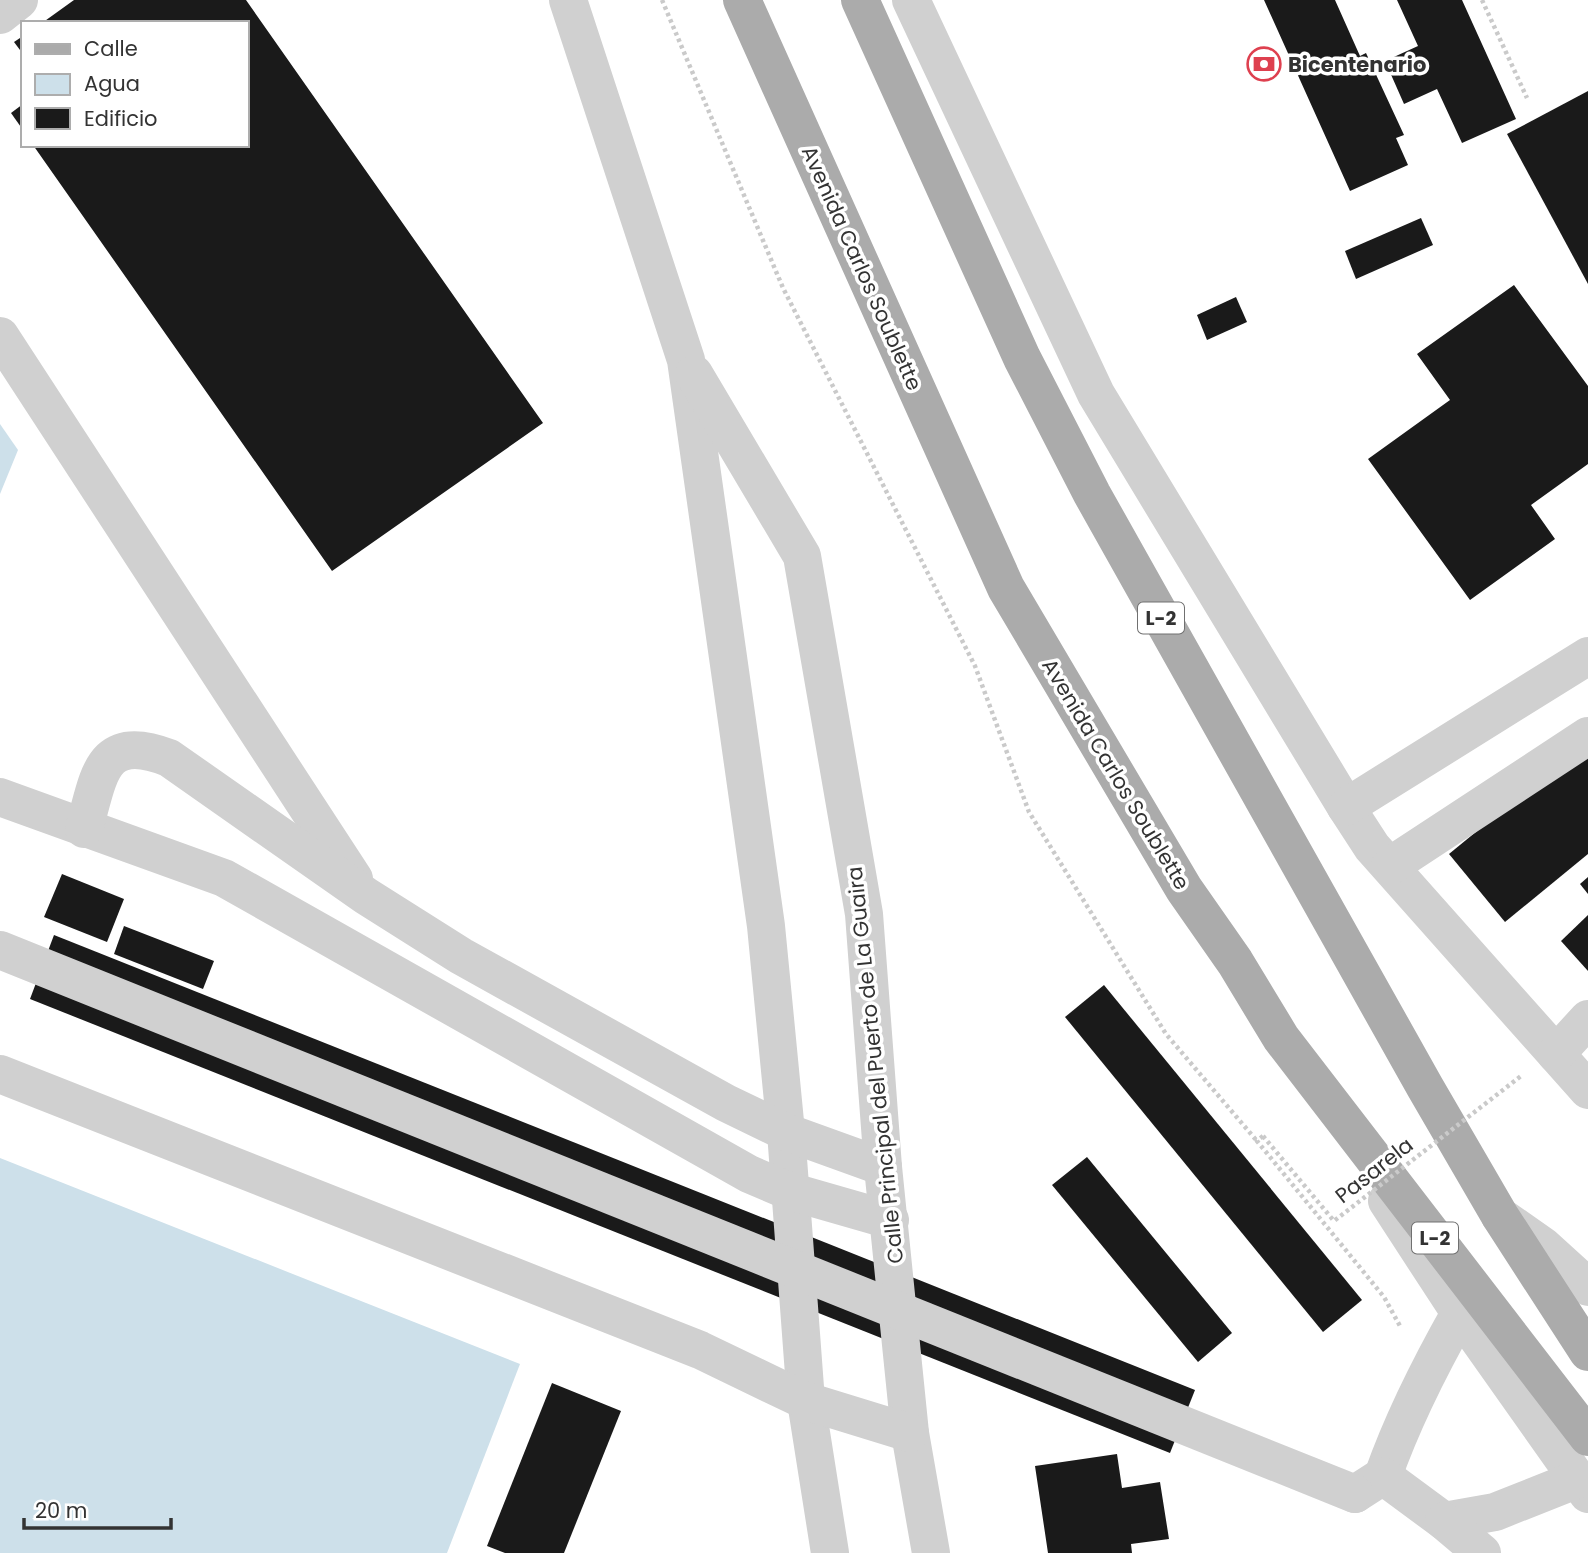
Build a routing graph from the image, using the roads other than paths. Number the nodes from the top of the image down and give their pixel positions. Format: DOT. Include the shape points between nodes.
graph roads {
  1 [pos="19,0"];
  2 [pos="568,0"];
  3 [pos="742,0"];
  4 [pos="860,0"];
  5 [pos="912,0"];
  6 [pos="0,15"];
  7 [pos="0,336"];
  8 [pos="685,360"];
  9 [pos="1588,656"];
  10 [pos="1588,736"];
  11 [pos="0,797"];
  12 [pos="1346,807"];
  13 [pos="84,829"];
  14 [pos="1390,866"];
  15 [pos="366,896"];
  16 [pos="0,950"];
  17 [pos="411,982"];
  18 [pos="1588,1019"];
  19 [pos="1281,1038"];
  20 [pos="1556,1054"];
  21 [pos="0,1074"];
  22 [pos="1588,1090"];
  23 [pos="786,1132"];
  24 [pos="883,1167"];
  25 [pos="789,1191"];
  26 [pos="1500,1216"];
  27 [pos="890,1220"];
  28 [pos="1588,1287"];
  29 [pos="1460,1313"];
  30 [pos="1588,1352"];
  31 [pos="806,1401"];
  32 [pos="910,1433"];
  33 [pos="1588,1437"];
  34 [pos="1369,1485"];
  35 [pos="1583,1486"];
  36 [pos="1444,1521"];
  37 [pos="830,1553"];
  38 [pos="930,1553"];
  39 [pos="1482,1553"];
  1 -- 6 [label="street"];
  2 -- 8 [label="street, Calle Principal del Puerto de La Guaira"];
  3 -- 19 [label="main road, Avenida Carlos Soublette / L-2" via="1006,588 1184,889"];
  4 -- 26 [label="main road, L-2" via="1022,358 1092,494"];
  5 -- 12 [label="street" via="1097,394"];
  7 -- 15 [label="street"];
  8 -- 23 [label="street, Calle Principal del Puerto de La Guaira" via="766,926"];
  8 -- 24 [label="street, Calle Principal del Puerto de La Guaira" via="802,556 864,914"];
  9 -- 12 [label="street"];
  10 -- 14 [label="street"];
  11 -- 13 [label="street"];
  12 -- 14 [label="street"];
  13 -- 15 [label="street" via="110,757 125,750 146,749 169,758"];
  13 -- 17 [label="street" via="224,878"];
  14 -- 20 [label="street"];
  15 -- 17 [label="street"];
  15 -- 23 [label="street" via="461,956"];
  16 -- 34 [label="street, bridge"];
  17 -- 25 [label="street" via="685,1139"];
  18 -- 20 [label="street"];
  19 -- 29 [label="street, Avenida Carlos Soublette / L-2"];
  19 -- 33 [label="main road, L-2"];
  20 -- 22 [label="street"];
  21 -- 31 [label="street" via="700,1350"];
  23 -- 24 [label="street"];
  23 -- 25 [label="street, Calle Principal del Puerto de La Guaira"];
  24 -- 27 [label="street, Calle Principal del Puerto de La Guaira"];
  25 -- 27 [label="street"];
  25 -- 31 [label="street, Calle Principal del Puerto de La Guaira"];
  26 -- 28 [label="street, L-2" via="1543,1246"];
  26 -- 30 [label="main road, L-2"];
  27 -- 32 [label="street, Calle Principal del Puerto de La Guaira"];
  29 -- 34 [label="street"];
  29 -- 35 [label="street, Avenida Carlos Soublette / L-2"];
  31 -- 32 [label="street"];
  31 -- 37 [label="street, Calle Principal del Puerto de La Guaira"];
  32 -- 38 [label="street, Calle Principal del Puerto de La Guaira"];
  34 -- 36 [label="street"];
  35 -- 36 [label="street" via="1495,1512"];
  36 -- 39 [label="street"];
}
